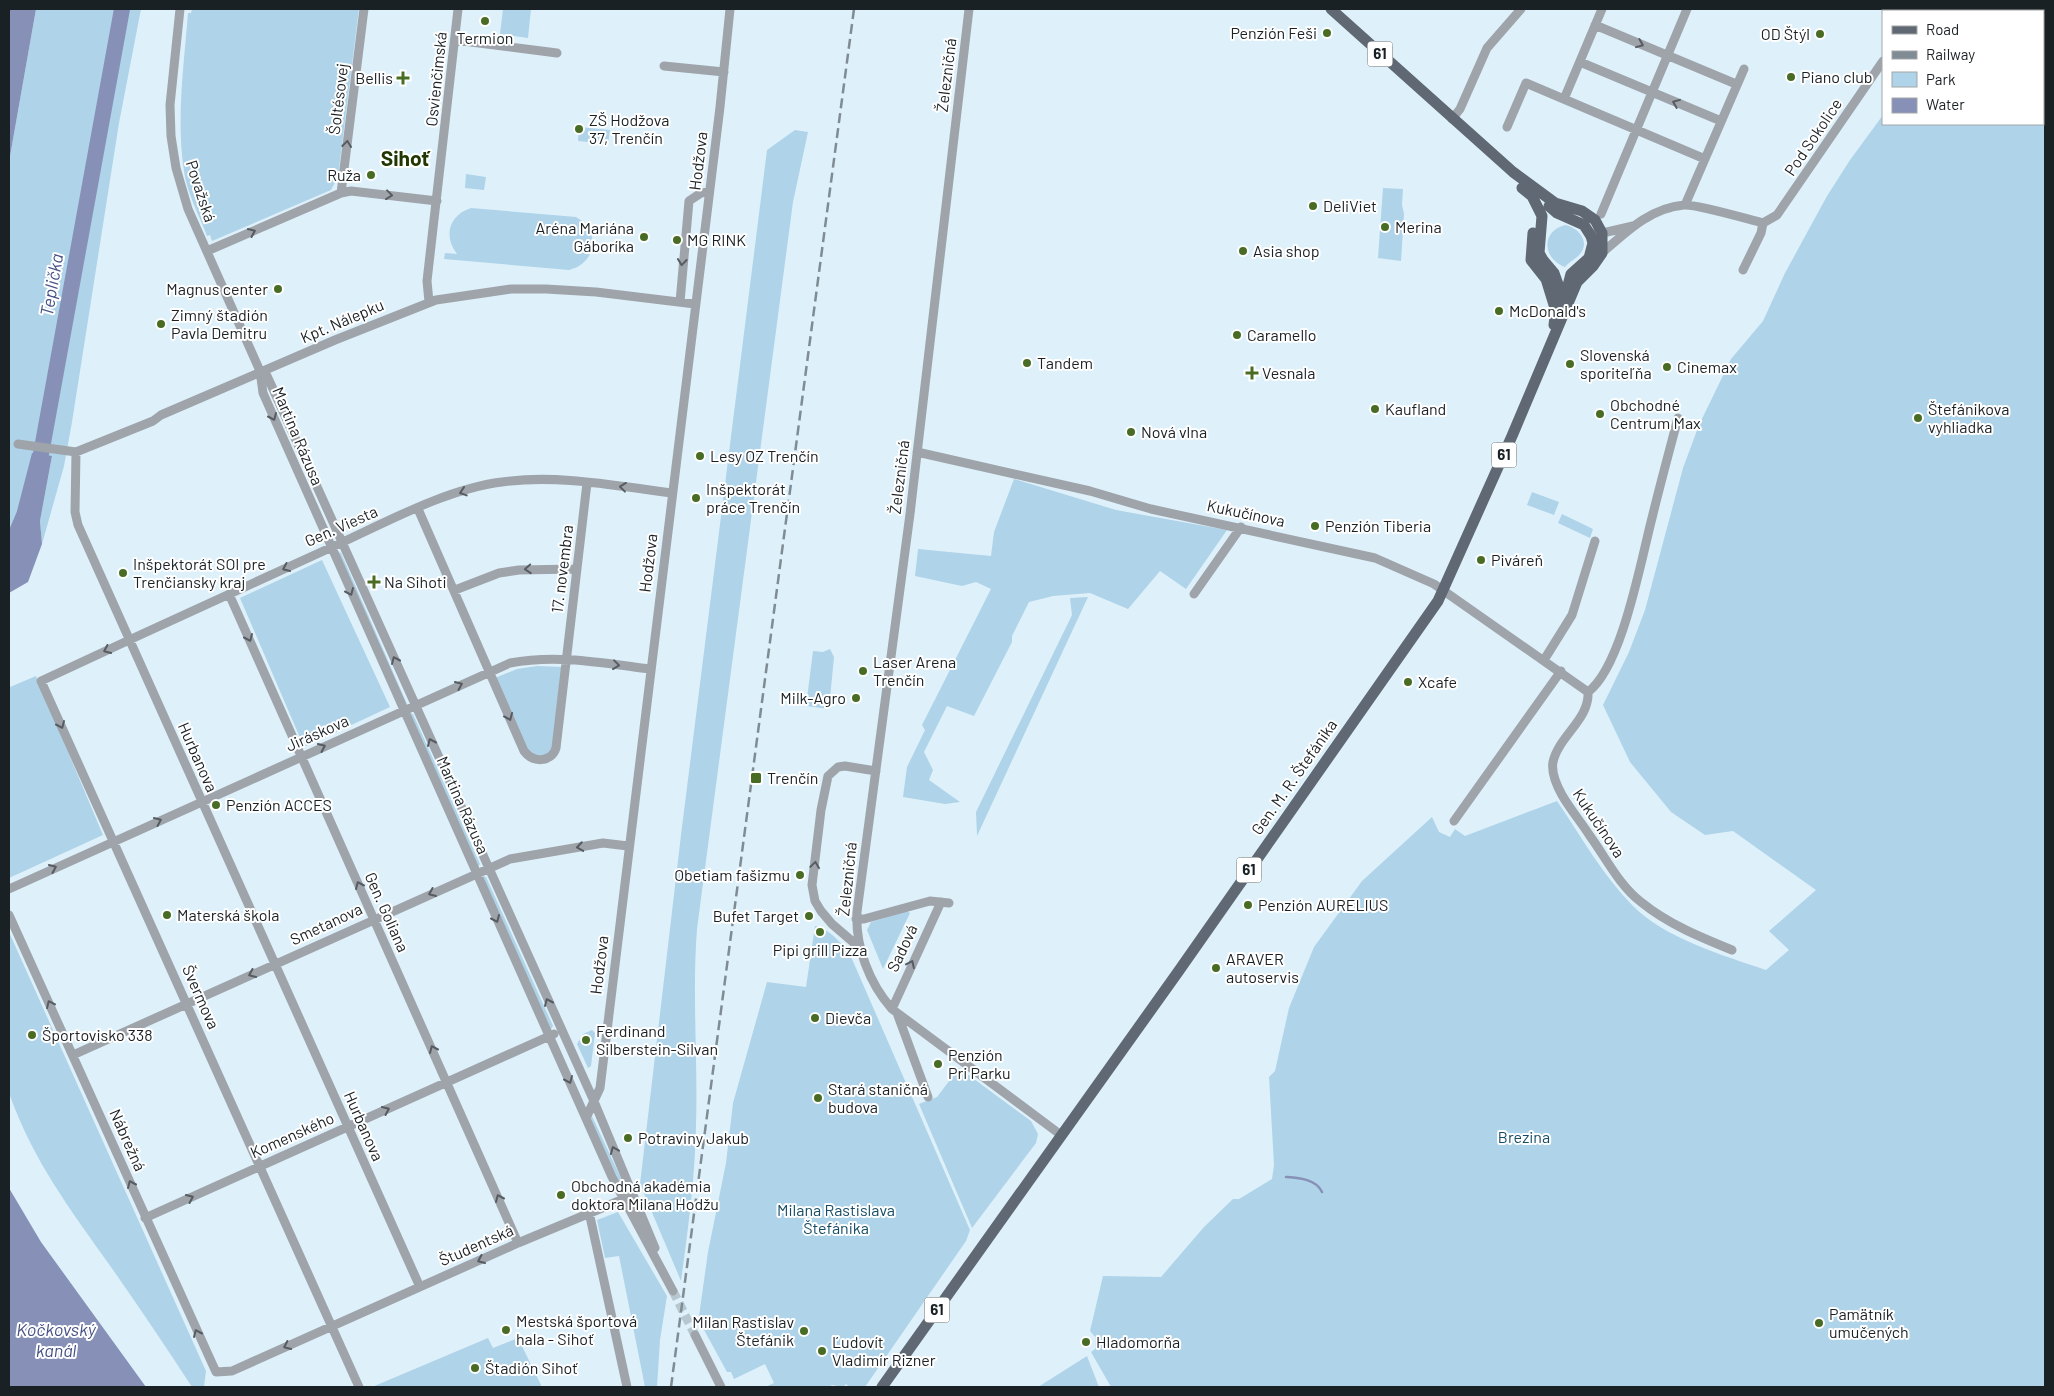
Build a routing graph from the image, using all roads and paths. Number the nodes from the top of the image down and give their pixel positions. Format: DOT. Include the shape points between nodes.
graph roads {
  1 [pos="180,9"];
  2 [pos="364,9"];
  3 [pos="458,9"];
  4 [pos="730,9"];
  5 [pos="969,9"];
  6 [pos="1331,9"];
  7 [pos="1521,9"];
  8 [pos="1602,9"];
  9 [pos="1687,9"];
  10 [pos="1595,25"];
  11 [pos="455,40"];
  12 [pos="557,53"];
  13 [pos="1669,55"];
  14 [pos="1580,62"];
  15 [pos="1882,62"];
  16 [pos="664,66"];
  17 [pos="1744,69"];
  18 [pos="724,72"];
  19 [pos="1736,84"];
  20 [pos="1652,94"];
  21 [pos="1564,99"];
  22 [pos="1452,119"];
  23 [pos="1721,121"];
  24 [pos="1507,127"];
  25 [pos="1636,130"];
  26 [pos="1705,159"];
  27 [pos="1527,187"];
  28 [pos="709,192"];
  29 [pos="341,193"];
  30 [pos="436,201"];
  31 [pos="1684,205"];
  32 [pos="1569,218"];
  33 [pos="1763,223"];
  34 [pos="1597,226"];
  35 [pos="1633,226"];
  36 [pos="1541,231"];
  37 [pos="1530,249"];
  38 [pos="207,252"];
  39 [pos="1602,253"];
  40 [pos="1587,270"];
  41 [pos="1743,270"];
  42 [pos="1554,273"];
  43 [pos="1571,274"];
  44 [pos="428,302"];
  45 [pos="680,302"];
  46 [pos="695,304"];
  47 [pos="1559,315"];
  48 [pos="260,371"];
  49 [pos="1678,418"];
  50 [pos="18,444"];
  51 [pos="76,452"];
  52 [pos="917,452"];
  53 [pos="588,483"];
  54 [pos="672,493"];
  55 [pos="418,509"];
  56 [pos="1241,527"];
  57 [pos="1595,541"];
  58 [pos="342,542"];
  59 [pos="330,548"];
  60 [pos="576,569"];
  61 [pos="455,590"];
  62 [pos="1443,590"];
  63 [pos="229,594"];
  64 [pos="1194,594"];
  65 [pos="130,639"];
  66 [pos="566,658"];
  67 [pos="1544,660"];
  68 [pos="650,669"];
  69 [pos="1561,671"];
  70 [pos="490,672"];
  71 [pos="42,681"];
  72 [pos="1588,692"];
  73 [pos="414,705"];
  74 [pos="404,710"];
  75 [pos="302,756"];
  76 [pos="876,771"];
  77 [pos="202,801"];
  78 [pos="1454,822"];
  79 [pos="113,841"];
  80 [pos="628,846"];
  81 [pos="488,869"];
  82 [pos="477,874"];
  83 [pos="9,889"];
  84 [pos="9,915"];
  85 [pos="374,919"];
  86 [pos="856,919"];
  87 [pos="860,948"];
  88 [pos="1732,950"];
  89 [pos="275,964"];
  90 [pos="187,1003"];
  91 [pos="894,1011"];
  92 [pos="561,1030"];
  93 [pos="549,1036"];
  94 [pos="72,1054"];
  95 [pos="447,1082"];
  96 [pos="928,1097"];
  97 [pos="593,1099"];
  98 [pos="586,1118"];
  99 [pos="348,1127"];
  100 [pos="1062,1135"];
  101 [pos="260,1166"];
  102 [pos="633,1195"];
  103 [pos="623,1200"];
  104 [pos="589,1212"];
  105 [pos="145,1218"];
  106 [pos="518,1242"];
  107 [pos="420,1287"];
  108 [pos="332,1326"];
  109 [pos="695,1335"];
  110 [pos="221,1374"];
  111 [pos="359,1387"];
  112 [pos="628,1387"];
  113 [pos="721,1387"];
  114 [pos="882,1387"];
  1 -- 38 [label="street, Považská" via="170,104 171,136 183,195"];
  29 -- 2 [label="street, Šoltésovej, one-way"];
  3 -- 11 [label="street, Osvienčimská"];
  4 -- 18 [label="street, Hodžova"];
  5 -- 52 [label="street, Železničná"];
  6 -- 22 [label="main road, 61"];
  7 -- 22 [label="street" via="1487,48 1460,110"];
  8 -- 10 [label="street"];
  9 -- 13 [label="street"];
  10 -- 13 [label="street, one-way"];
  10 -- 14 [label="street"];
  11 -- 12 [label="street"];
  11 -- 30 [label="street, Osvienčimská"];
  13 -- 19 [label="street"];
  13 -- 20 [label="street"];
  14 -- 20 [label="street"];
  14 -- 21 [label="street"];
  15 -- 33 [label="street, Pod Sokolice" via="1776,215"];
  16 -- 18 [label="street"];
  17 -- 19 [label="street"];
  18 -- 28 [label="street, Hodžova"];
  19 -- 23 [label="street"];
  23 -- 20 [label="street, one-way"];
  20 -- 25 [label="street"];
  21 -- 24 [label="street" via="1526,83"];
  21 -- 25 [label="street"];
  22 -- 27 [label="main road, 61"];
  23 -- 26 [label="street"];
  25 -- 26 [label="street"];
  25 -- 34 [label="street"];
  26 -- 31 [label="street"];
  27 -- 32 [label="main road, 61" via="1549,207"];
  27 -- 34 [label="main road, 61" via="1555,203 1582,211"];
  27 -- 36 [label="main road, 61" via="1538,206 1543,222"];
  27 -- 37 [label="main road, 61" via="1535,216"];
  28 -- 45 [label="street, one-way" via="689,201"];
  28 -- 46 [label="street, Hodžova"];
  29 -- 30 [label="street, one-way" via="351,191"];
  38 -- 29 [label="street, one-way"];
  30 -- 44 [label="street, Osvienčimská" via="427,281"];
  31 -- 33 [label="street"];
  31 -- 35 [label="street" via="1647,216"];
  32 -- 34 [label="main road, 61"];
  32 -- 36 [label="main road" via="1554,220"];
  33 -- 41 [label="street, Pod Sokolice"];
  34 -- 35 [label="street" via="1616,229"];
  34 -- 39 [label="main road"];
  34 -- 43 [label="main road" via="1592,251"];
  35 -- 39 [label="street"];
  36 -- 37 [label="main road"];
  36 -- 42 [label="main road, 61" via="1540,253"];
  37 -- 47 [label="main road" via="1531,260 1546,279"];
  38 -- 48 [label="street, Považská"];
  39 -- 40 [label="main road, 61"];
  40 -- 43 [label="main road"];
  40 -- 47 [label="main road, 61"];
  42 -- 43 [label="main road"];
  42 -- 47 [label="main road, 61" via="1559,287"];
  43 -- 47 [label="main road, 61"];
  44 -- 45 [label="street, Kpt. Nálepku" via="511,289 596,292"];
  44 -- 48 [label="street, Kpt. Nálepku"];
  45 -- 46 [label="street, Kpt. Nálepku"];
  46 -- 54 [label="street, Hodžova"];
  47 -- 62 [label="main road, 61"];
  48 -- 51 [label="street, Kpt. Nálepku" via="153,421"];
  48 -- 58 [label="street, Martina Rázusa" via="267,376"];
  48 -- 59 [label="street, Martina Rázusa, one-way" via="263,393"];
  49 -- 72 [label="street" via="1623,628 1596,686"];
  50 -- 51 [label="street, Kpt. Nálepku"];
  51 -- 65 [label="street, Hurbanova" via="75,512 78,524"];
  52 -- 56 [label="street, Kukučínova"];
  52 -- 76 [label="street, Železničná"];
  54 -- 53 [label="street, Gen. Viesta, one-way"];
  53 -- 55 [label="street, Gen. Viesta, one-way" via="556,479 504,482 464,491"];
  53 -- 60 [label="street, 17. novembra"];
  54 -- 68 [label="street, Hodžova"];
  55 -- 58 [label="street, Gen. Viesta"];
  55 -- 61 [label="street"];
  56 -- 62 [label="street, Kukučínova" via="1375,558"];
  56 -- 64 [label="street"];
  57 -- 67 [label="street" via="1572,615"];
  58 -- 59 [label="street, Gen. Viesta"];
  73 -- 58 [label="street, Martina Rázusa, one-way"];
  59 -- 63 [label="street, Gen. Viesta, one-way"];
  59 -- 74 [label="street, Martina Rázusa, one-way"];
  60 -- 61 [label="street, one-way" via="498,573"];
  60 -- 66 [label="street, 17. novembra"];
  61 -- 70 [label="street"];
  62 -- 67 [label="street, Kukučínova"];
  62 -- 100 [label="main road, Gen. M. R. Štefánika / 61"];
  63 -- 65 [label="street, Gen. Viesta"];
  63 -- 75 [label="street, Gen. Goliana, one-way"];
  65 -- 71 [label="street, Gen. Viesta, one-way"];
  65 -- 77 [label="street, Hurbanova"];
  66 -- 68 [label="street, Jiráskova, one-way"];
  66 -- 70 [label="street, Jiráskova" via="510,663"];
  70 -- 66 [label="street, 17. novembra, one-way" via="524,751 531,758 542,760 551,756 556,748"];
  67 -- 69 [label="street, Kukučínova"];
  68 -- 80 [label="street, Hodžova"];
  69 -- 72 [label="street, Kukučínova"];
  69 -- 78 [label="street"];
  73 -- 70 [label="street, Jiráskova, one-way"];
  71 -- 79 [label="street, Švermova, one-way"];
  72 -- 88 [label="street, Kukučínova" via="1589,700 1584,711 1553,763 1554,779 1562,795 1616,874 1640,902 1683,930"];
  73 -- 74 [label="street, Jiráskova"];
  81 -- 73 [label="street, Martina Rázusa, one-way"];
  75 -- 74 [label="street, Jiráskova, one-way"];
  74 -- 82 [label="street, Martina Rázusa"];
  75 -- 77 [label="street, Jiráskova"];
  85 -- 75 [label="street, Gen. Goliana, one-way"];
  76 -- 86 [label="street, Železničná"];
  87 -- 76 [label="street, one-way" via="821,911 812,885 828,776 838,767 845,766"];
  79 -- 77 [label="street, Jiráskova, one-way"];
  77 -- 89 [label="street, Hurbanova"];
  83 -- 79 [label="street, Jiráskova, one-way"];
  79 -- 90 [label="street, Švermova"];
  80 -- 81 [label="street, Smetanova, one-way" via="603,843 571,848 510,859"];
  80 -- 97 [label="street, Hodžova" via="600,1088"];
  81 -- 82 [label="street, Smetanova"];
  92 -- 81 [label="street, Martina Rázusa, one-way"];
  82 -- 85 [label="street, Smetanova, one-way"];
  82 -- 93 [label="street, Martina Rázusa, one-way"];
  94 -- 84 [label="street, Nábrežná, one-way"];
  85 -- 89 [label="street, Smetanova"];
  95 -- 85 [label="street, Gen. Goliana, one-way"];
  86 -- 87 [label="street, Železničná"];
  91 -- 86 [label="street, Sadová, one-way" via="945,903 930,901"];
  87 -- 91 [label="street" via="878,992"];
  89 -- 90 [label="street, Smetanova, one-way"];
  89 -- 99 [label="street, Hurbanova"];
  90 -- 94 [label="street, Smetanova"];
  90 -- 101 [label="street, Švermova"];
  91 -- 96 [label="street"];
  91 -- 100 [label="street"];
  92 -- 93 [label="street, Komenského"];
  92 -- 97 [label="street, Martina Rázusa"];
  93 -- 95 [label="street, Komenského"];
  93 -- 98 [label="street, Martina Rázusa, one-way"];
  105 -- 94 [label="street, Nábrežná, one-way"];
  99 -- 95 [label="street, Komenského, one-way"];
  106 -- 95 [label="street, Gen. Goliana, one-way"];
  97 -- 98 [label="street, Hodžova"];
  102 -- 97 [label="street, Martina Rázusa, one-way"];
  98 -- 103 [label="street, Martina Rázusa"];
  99 -- 101 [label="street, Komenského"];
  99 -- 107 [label="street, Hurbanova"];
  100 -- 114 [label="main road, 61"];
  105 -- 101 [label="street, Komenského, one-way"];
  101 -- 108 [label="street, Švermova"];
  102 -- 103 [label="street, Študentská"];
  102 -- 103 [label="street, Martina Rázusa" via="671,1288"];
  103 -- 104 [label="street, Študentská"];
  104 -- 106 [label="street, Študentská"];
  104 -- 112 [label="street"];
  110 -- 105 [label="street, Nábrežná, one-way" via="212,1368"];
  106 -- 107 [label="street, Študentská, one-way"];
  107 -- 108 [label="street, Študentská"];
  108 -- 110 [label="street, Študentská, one-way" via="232,1372"];
  108 -- 111 [label="street"];
  109 -- 113 [label="street"];
}
